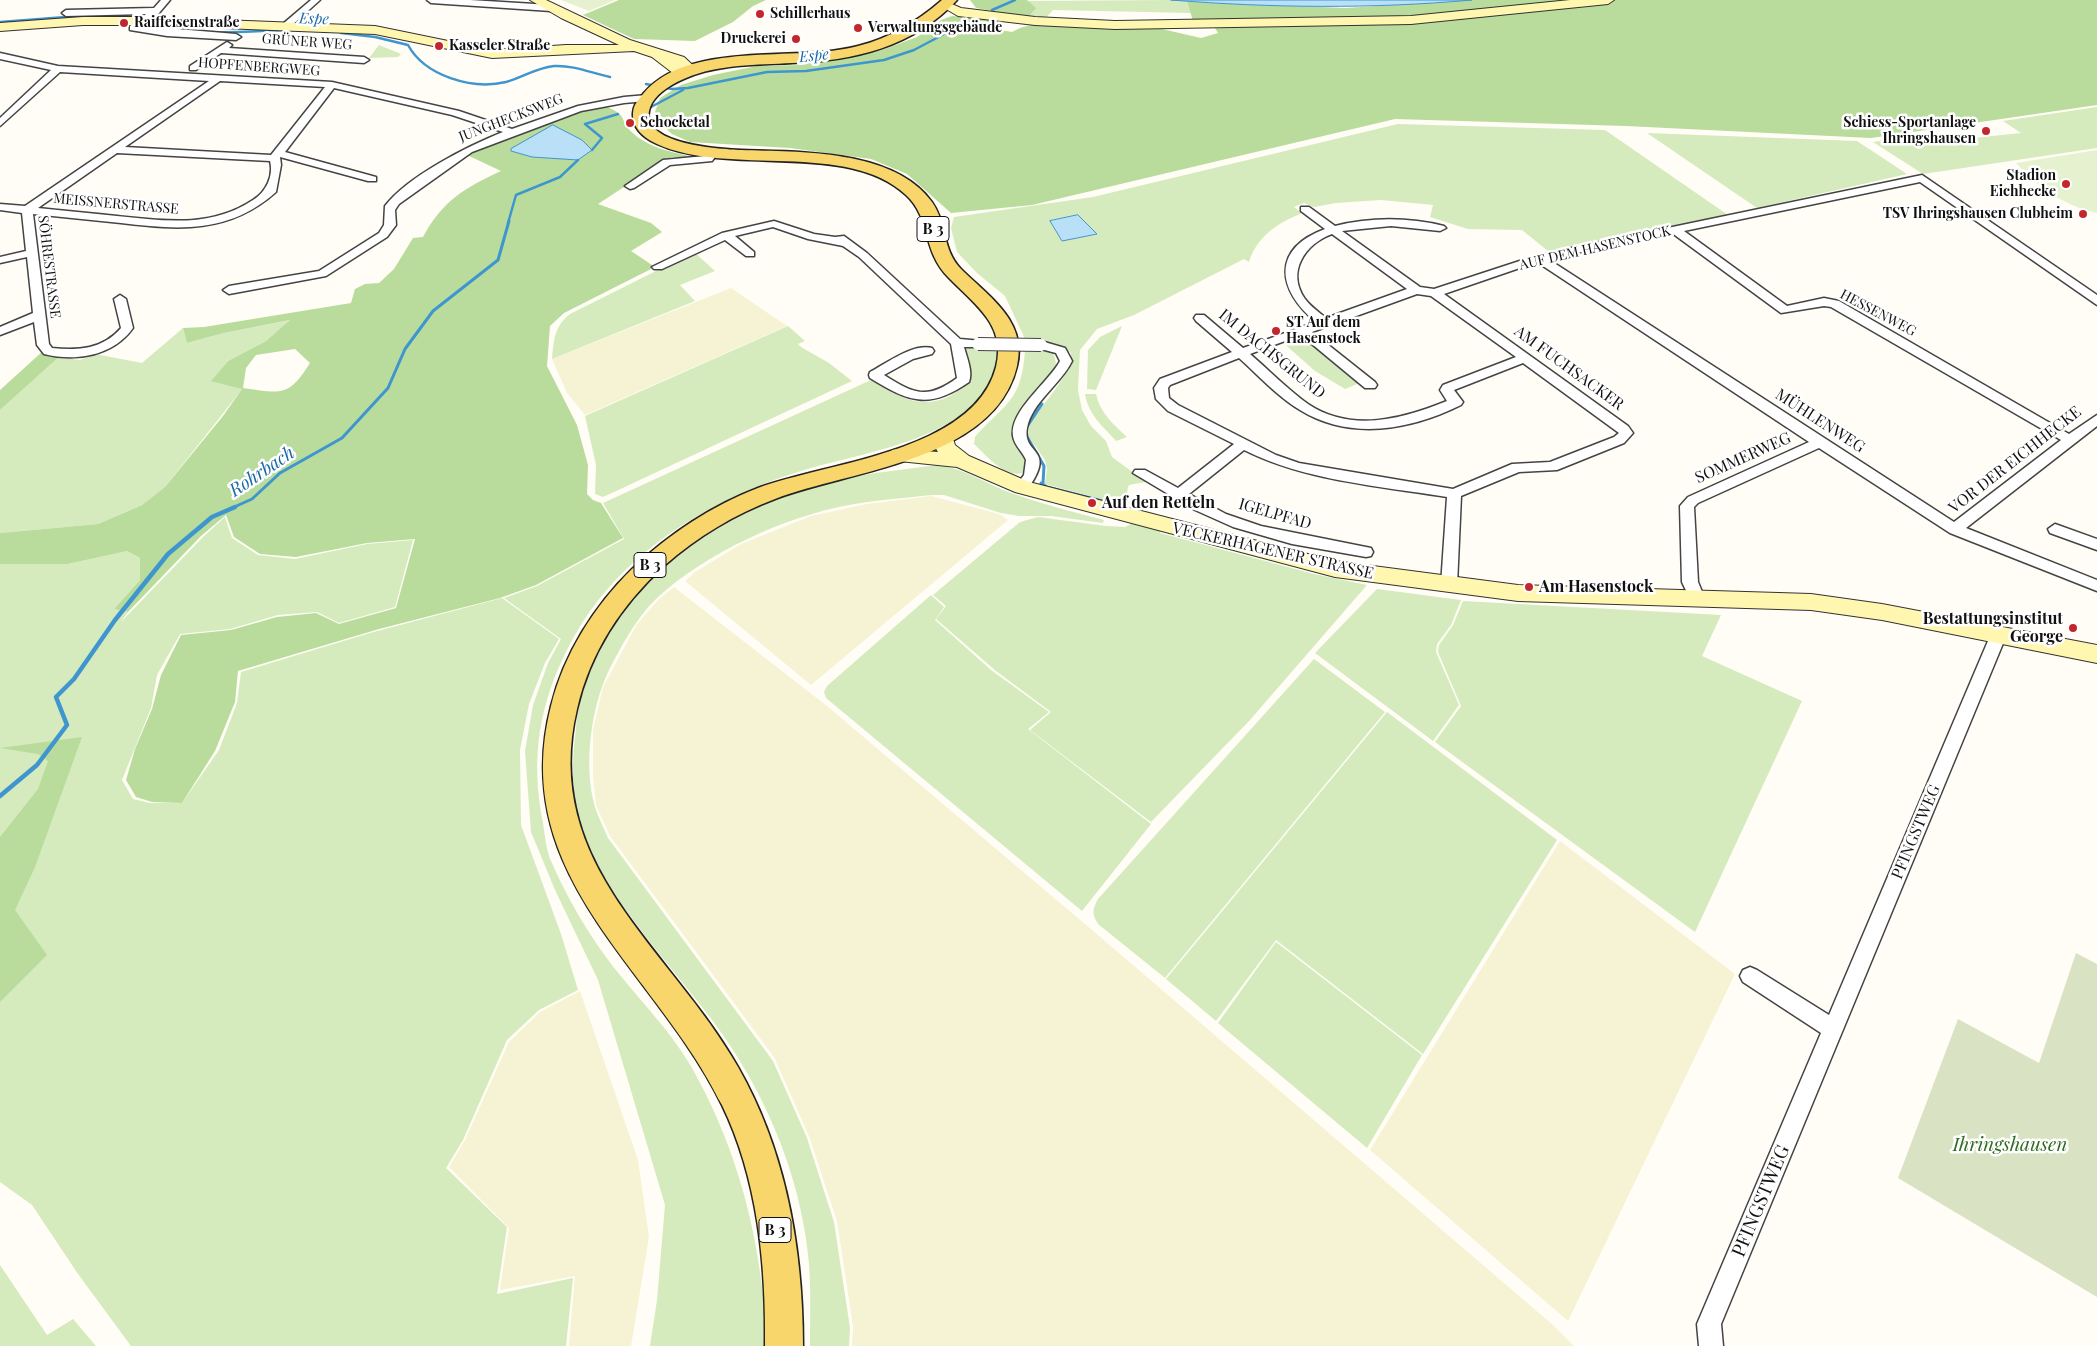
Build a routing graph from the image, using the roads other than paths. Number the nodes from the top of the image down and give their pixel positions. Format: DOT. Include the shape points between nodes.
graph roads {
  1 [pos="166,0"];
  2 [pos="316,0"];
  3 [pos="431,0"];
  4 [pos="536,0"];
  5 [pos="1608,0"];
  6 [pos="951,6"];
  7 [pos="551,8"];
  8 [pos="156,11"];
  9 [pos="66,13"];
  10 [pos="139,21"];
  11 [pos="287,25"];
  12 [pos="0,27"];
  13 [pos="638,46"];
  14 [pos="219,50"];
  15 [pos="0,56"];
  16 [pos="364,60"];
  17 [pos="193,68"];
  18 [pos="58,69"];
  19 [pos="219,78"];
  20 [pos="668,80"];
  21 [pos="332,85"];
  22 [pos="1,122"];
  23 [pos="512,132"];
  24 [pos="116,150"];
  25 [pos="713,153"];
  26 [pos="276,156"];
  27 [pos="372,179"];
  28 [pos="630,186"];
  29 [pos="0,207"];
  30 [pos="1305,208"];
  31 [pos="27,210"];
  32 [pos="817,228"];
  33 [pos="1440,228"];
  34 [pos="1335,230"];
  35 [pos="1675,230"];
  36 [pos="726,235"];
  37 [pos="848,243"];
  38 [pos="31,253"];
  39 [pos="750,254"];
  40 [pos="1538,258"];
  41 [pos="0,260"];
  42 [pos="658,267"];
  43 [pos="229,290"];
  44 [pos="1416,290"];
  45 [pos="1435,292"];
  46 [pos="120,299"];
  47 [pos="2097,302"];
  48 [pos="40,315"];
  49 [pos="1200,318"];
  50 [pos="1324,323"];
  51 [pos="1302,330"];
  52 [pos="0,331"];
  53 [pos="957,343"];
  54 [pos="928,351"];
  55 [pos="1241,352"];
  56 [pos="1525,358"];
  57 [pos="1370,385"];
  58 [pos="2097,419"];
  59 [pos="946,436"];
  60 [pos="2070,440"];
  61 [pos="1820,442"];
  62 [pos="1243,444"];
  63 [pos="899,456"];
  64 [pos="962,461"];
  65 [pos="991,472"];
  66 [pos="1140,473"];
  67 [pos="1022,487"];
  68 [pos="1180,494"];
  69 [pos="1454,494"];
  70 [pos="1955,529"];
  71 [pos="2055,529"];
  72 [pos="2097,545"];
  73 [pos="1366,552"];
  74 [pos="1449,585"];
  75 [pos="2097,586"];
  76 [pos="1697,599"];
  77 [pos="1994,634"];
  78 [pos="2097,654"];
  79 [pos="1750,976"];
  80 [pos="1834,1030"];
  81 [pos="784,1346"];
  82 [pos="1711,1346"];
  1 -- 8 [label="street"];
  2 -- 11 [label="street"];
  3 -- 7 [label="street"];
  4 -- 7 [label="street"];
  5 -- 6 [label="street" via="1411,20 1115,25 1035,21"];
  6 -- 20 [label="main road" via="885,43 853,52 814,58 757,58 728,62"];
  7 -- 13 [label="street"];
  8 -- 9 [label="street"];
  8 -- 10 [label="street"];
  10 -- 11 [label="street"];
  10 -- 12 [label="street"];
  10 -- 14 [label="street" via="133,28 236,37"];
  11 -- 13 [label="street" via="375,30 492,54"];
  13 -- 20 [label="street" via="657,55"];
  14 -- 16 [label="street, GRÜNER WEG"];
  14 -- 17 [label="street"];
  15 -- 18 [label="street, HOPFENBERGWEG"];
  18 -- 19 [label="street, HOPFENBERGWEG"];
  18 -- 22 [label="street"];
  19 -- 21 [label="street, HOPFENBERGWEG"];
  19 -- 24 [label="street, SÖHRESTRASSE"];
  20 -- 23 [label="street, JUNGHECKSWEG" via="624,98 594,104"];
  20 -- 25 [label="main road, B 3" via="642,107 641,118 645,127 669,145"];
  21 -- 23 [label="street, HOPFENBERGWEG" via="455,113"];
  21 -- 26 [label="street"];
  23 -- 43 [label="street, JUNGHECKSWEG" via="451,159 395,200 389,208 390,225 383,235 322,274"];
  24 -- 26 [label="street"];
  24 -- 31 [label="street, SÖHRESTRASSE"];
  25 -- 28 [label="street" via="708,159 667,162"];
  25 -- 59 [label="main road, B 3" via="808,158 855,165 894,178 922,201 929,213 943,262 1001,318 1008,335 1006,372 1000,390 977,414"];
  26 -- 27 [label="street"];
  26 -- 31 [label="street, MEISSNERSTRASSE" via="272,190 250,207 210,222 191,226 166,225"];
  29 -- 31 [label="street, MEISSNERSTRASSE"];
  30 -- 34 [label="street"];
  31 -- 38 [label="street, SÖHRESTRASSE"];
  32 -- 37 [label="street"];
  33 -- 34 [label="street" via="1388,222"];
  34 -- 44 [label="street"];
  34 -- 50 [label="street" via="1316,236 1303,246 1294,256 1292,266 1291,282 1301,302"];
  35 -- 40 [label="street, AUF DEM HASENSTOCK"];
  35 -- 47 [label="street, AUF DEM HASENSTOCK" via="1922,178"];
  35 -- 60 [label="street, HESSENWEG" via="1785,310 1824,302 1835,304"];
  36 -- 37 [label="street" via="774,224 812,238"];
  36 -- 39 [label="street"];
  36 -- 42 [label="street"];
  37 -- 53 [label="street" via="918,303"];
  38 -- 41 [label="street"];
  38 -- 48 [label="street, SÖHRESTRASSE"];
  40 -- 45 [label="street, AUF DEM HASENSTOCK"];
  40 -- 61 [label="street, MÜHLENWEG"];
  44 -- 45 [label="street, AUF DEM HASENSTOCK"];
  44 -- 50 [label="street, AUF DEM HASENSTOCK"];
  45 -- 56 [label="street, AM FUCHSACKER"];
  46 -- 48 [label="street, SÖHRESTRASSE" via="127,328 124,333 104,348 83,354 48,351 43,345"];
  48 -- 52 [label="street"];
  49 -- 55 [label="street, IM DACHSGRUND"];
  50 -- 51 [label="street, AUF DEM HASENSTOCK"];
  51 -- 55 [label="street, AUF DEM HASENSTOCK"];
  51 -- 57 [label="street"];
  53 -- 54 [label="street" via="964,379 946,393 919,398 905,394 875,375 909,356"];
  53 -- 67 [label="street, bridge" via="1041,345 1061,351 1066,361 1020,427 1019,433 1035,470"];
  55 -- 56 [label="street, IM DACHSGRUND" via="1304,407 1323,417 1370,426 1403,424 1452,404 1456,402 1446,390 1448,388"];
  55 -- 62 [label="street, AUF DEM HASENSTOCK" via="1176,376 1161,388 1163,399 1173,408"];
  56 -- 69 [label="street, AM FUCHSACKER" via="1623,428 1625,436 1566,463 1552,467 1517,467"];
  58 -- 60 [label="street, VOR DER EICHHECKE"];
  59 -- 63 [label="main road, B 3"];
  59 -- 64 [label="street, VECKERHAGENER STRASSE" via="946,447"];
  59 -- 65 [label="street, VECKERHAGENER STRASSE" via="984,462"];
  60 -- 70 [label="street, VOR DER EICHHECKE"];
  61 -- 70 [label="street, MÜHLENWEG"];
  61 -- 76 [label="street, SOMMERWEG" via="1693,500 1687,506 1690,582"];
  62 -- 68 [label="street"];
  62 -- 69 [label="street, AUF DEM HASENSTOCK" via="1296,467"];
  63 -- 64 [label="street"];
  63 -- 81 [label="main road, B 3" via="794,483 759,496 722,514 668,550 618,597 589,641 567,691 555,750 556,789 564,831 579,868 614,925 702,1039 745,1118 764,1180 780,1251"];
  64 -- 65 [label="street, VECKERHAGENER STRASSE"];
  65 -- 67 [label="street, VECKERHAGENER STRASSE"];
  66 -- 68 [label="street, IGELPFAD"];
  67 -- 74 [label="street, VECKERHAGENER STRASSE" via="1335,569"];
  68 -- 73 [label="street, IGELPFAD" via="1221,517 1256,530 1296,541"];
  69 -- 74 [label="street"];
  70 -- 75 [label="street, MÜHLENWEG"];
  71 -- 72 [label="street"];
  74 -- 76 [label="street, VECKERHAGENER STRASSE" via="1518,592"];
  76 -- 77 [label="street, VECKERHAGENER STRASSE" via="1817,603"];
  77 -- 78 [label="street, VECKERHAGENER STRASSE"];
  77 -- 80 [label="street, PFINGSTWEG" via="1996,641"];
  79 -- 80 [label="street"];
  80 -- 82 [label="street, PFINGSTWEG" via="1709,1324"];
}
